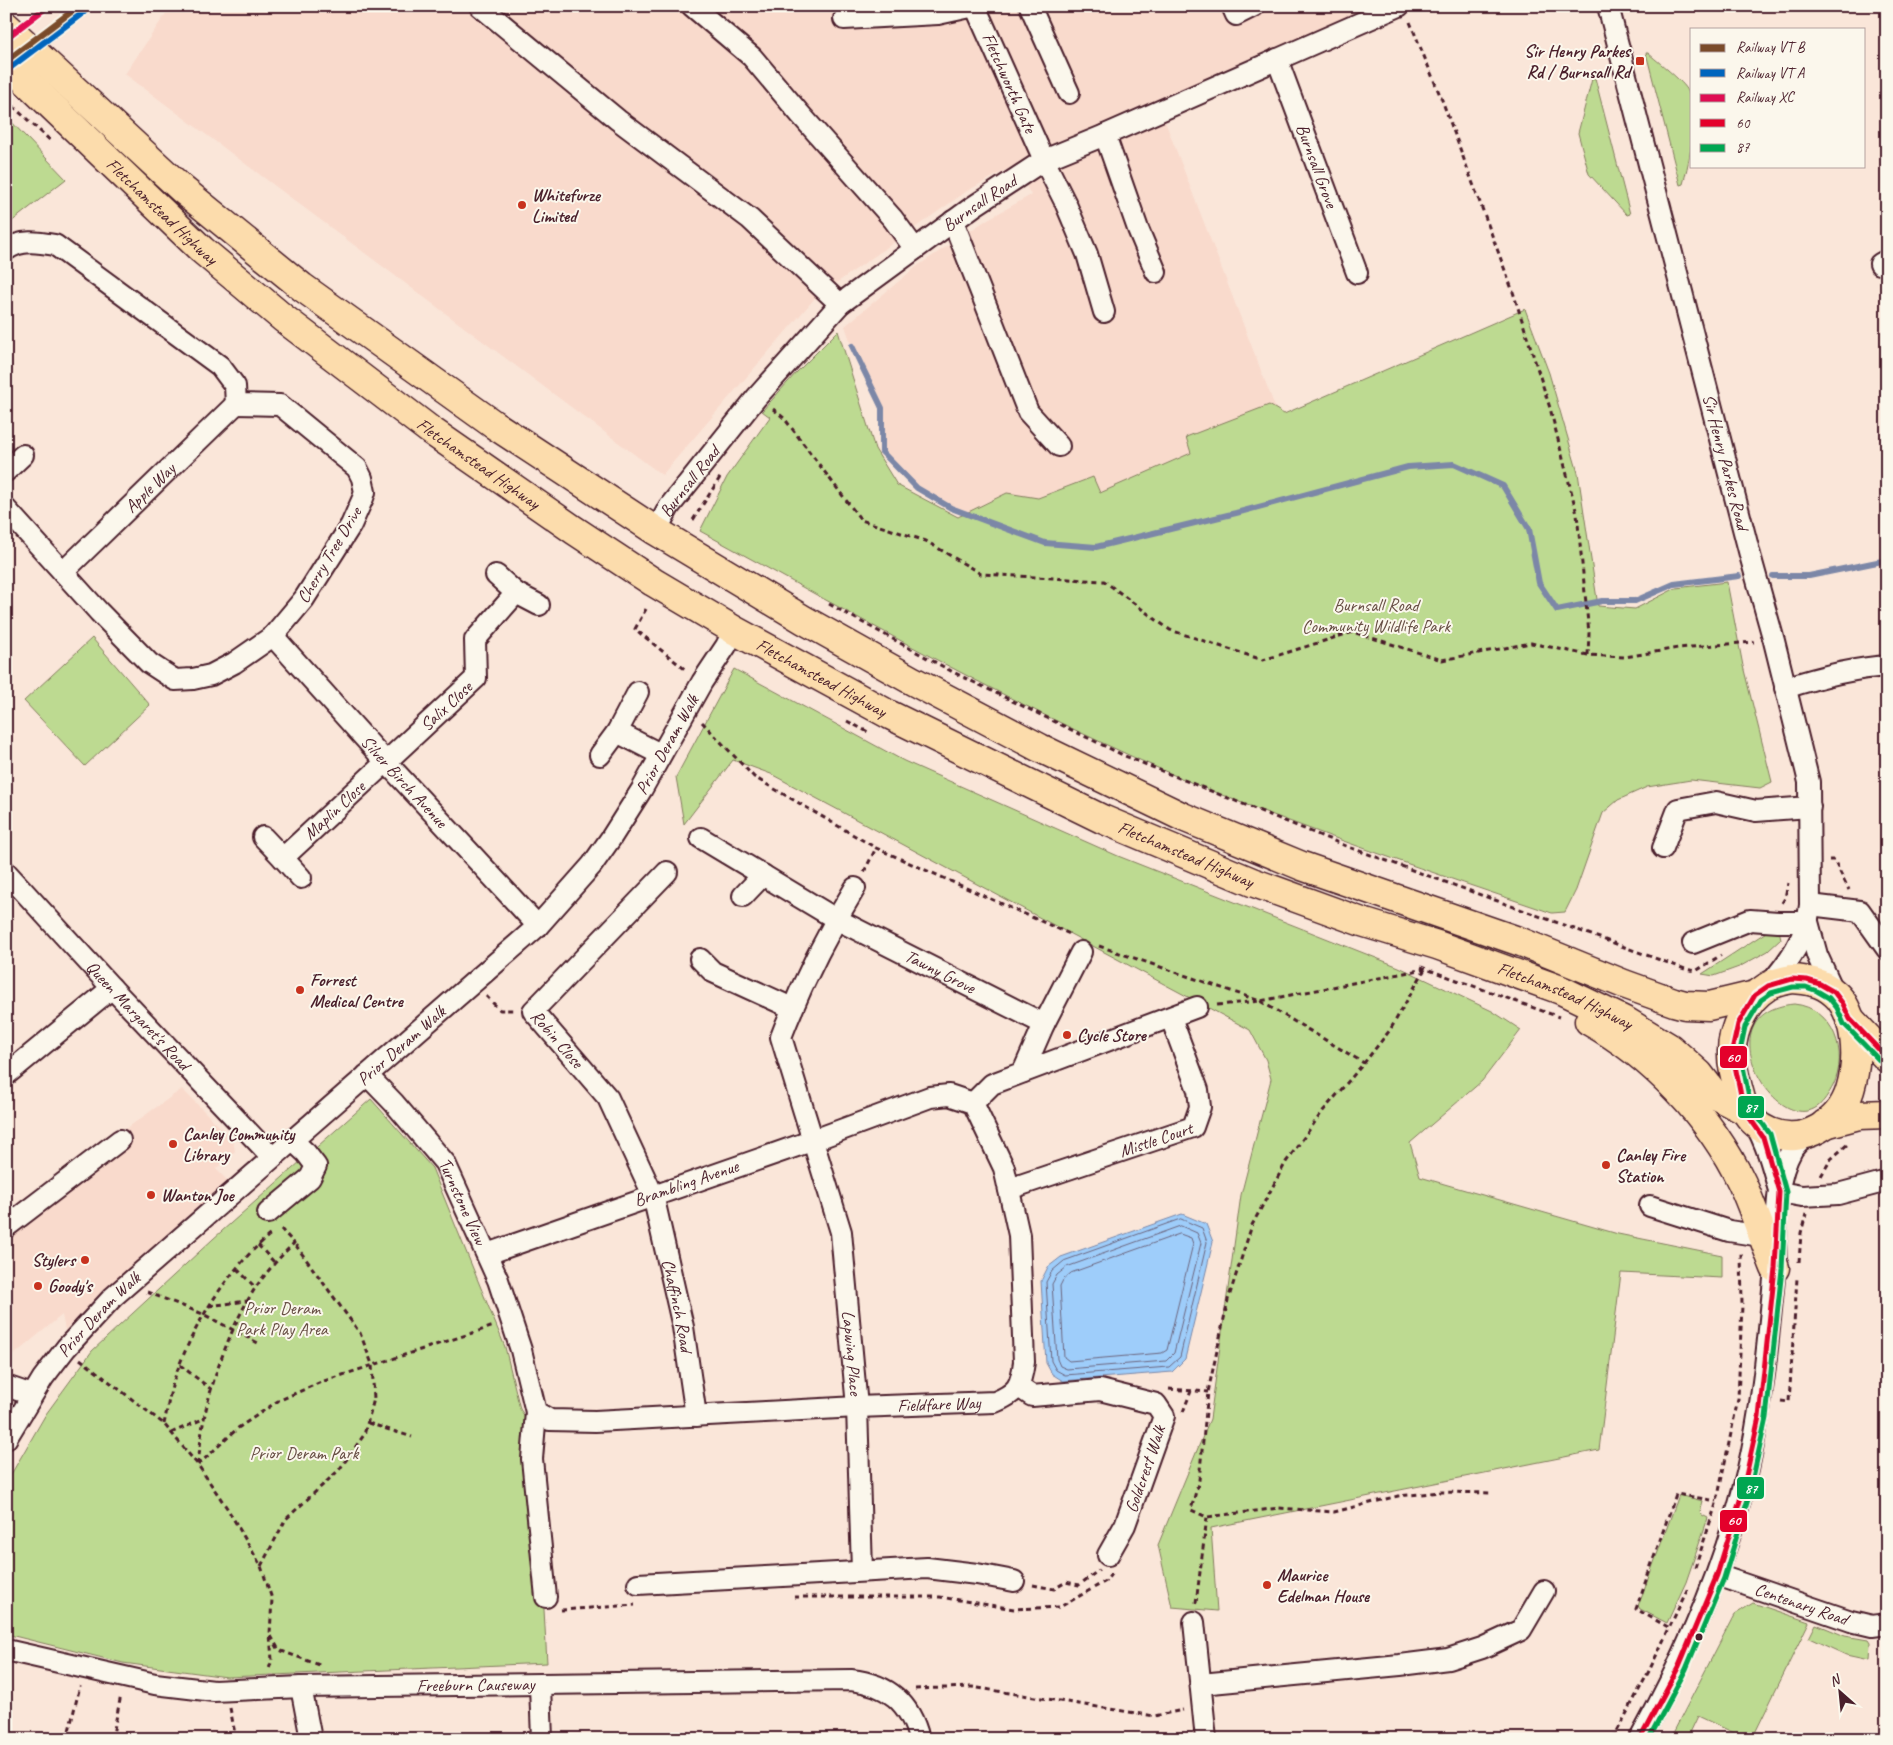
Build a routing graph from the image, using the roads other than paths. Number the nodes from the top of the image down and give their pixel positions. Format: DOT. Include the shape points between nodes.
graph roads {
  1 [pos="480,6"];
  2 [pos="692,6"];
  3 [pos="975,6"];
  4 [pos="1030,6"];
  5 [pos="1232,6"];
  6 [pos="1254,6"];
  7 [pos="1608,6"];
  8 [pos="1403,10"];
  9 [pos="844,19"];
  10 [pos="6,26"];
  11 [pos="1277,59"];
  12 [pos="6,62"];
  13 [pos="58,92"];
  14 [pos="1069,93"];
  15 [pos="1105,136"];
  16 [pos="1044,160"];
  17 [pos="954,221"];
  18 [pos="915,249"];
  19 [pos="6,250"];
  20 [pos="1156,272"];
  21 [pos="1357,273"];
  22 [pos="840,304"];
  23 [pos="1104,312"];
  24 [pos="236,404"];
  25 [pos="1059,446"];
  26 [pos="23,455"];
  27 [pos="6,472"];
  28 [pos="6,509"];
  29 [pos="656,531"];
  30 [pos="63,572"];
  31 [pos="496,575"];
  32 [pos="516,593"];
  33 [pos="539,605"];
  34 [pos="734,630"];
  35 [pos="273,636"];
  36 [pos="1887,666"];
  37 [pos="1786,688"];
  38 [pos="638,692"];
  39 [pos="618,732"];
  40 [pos="660,754"];
  41 [pos="600,755"];
  42 [pos="386,762"];
  43 [pos="1810,807"];
  44 [pos="263,837"];
  45 [pos="701,838"];
  46 [pos="1663,848"];
  47 [pos="282,858"];
  48 [pos="6,872"];
  49 [pos="763,875"];
  50 [pos="301,878"];
  51 [pos="662,882"];
  52 [pos="855,888"];
  53 [pos="743,896"];
  54 [pos="1809,913"];
  55 [pos="836,919"];
  56 [pos="538,926"];
  57 [pos="1693,943"];
  58 [pos="1084,945"];
  59 [pos="1887,949"];
  60 [pos="1456,953"];
  61 [pos="700,959"];
  62 [pos="112,988"];
  63 [pos="1762,990"];
  64 [pos="1834,992"];
  65 [pos="1197,1007"];
  66 [pos="792,1008"];
  67 [pos="1171,1018"];
  68 [pos="1850,1019"];
  69 [pos="1044,1024"];
  70 [pos="1887,1058"];
  71 [pos="1023,1072"];
  72 [pos="6,1075"];
  73 [pos="367,1075"];
  74 [pos="973,1103"];
  75 [pos="1887,1114"];
  76 [pos="1749,1116"];
  77 [pos="1815,1130"];
  78 [pos="120,1140"];
  79 [pos="292,1140"];
  80 [pos="814,1140"];
  81 [pos="272,1157"];
  82 [pos="1887,1181"];
  83 [pos="1009,1189"];
  84 [pos="1779,1192"];
  85 [pos="652,1195"];
  86 [pos="1650,1206"];
  87 [pos="268,1213"];
  88 [pos="6,1226"];
  89 [pos="1760,1236"];
  90 [pos="487,1254"];
  91 [pos="1775,1268"];
  92 [pos="6,1386"];
  93 [pos="1019,1386"];
  94 [pos="32,1395"];
  95 [pos="857,1407"];
  96 [pos="536,1412"];
  97 [pos="696,1416"];
  98 [pos="6,1439"];
  99 [pos="1108,1555"];
  100 [pos="862,1571"];
  101 [pos="1717,1575"];
  102 [pos="1014,1581"];
  103 [pos="638,1584"];
  104 [pos="1544,1591"];
  105 [pos="546,1597"];
  106 [pos="1194,1622"];
  107 [pos="1887,1624"];
  108 [pos="6,1650"];
  109 [pos="1201,1684"];
  110 [pos="540,1685"];
  111 [pos="301,1688"];
  112 [pos="311,1739"];
  113 [pos="542,1739"];
  114 [pos="919,1739"];
  115 [pos="1206,1739"];
  116 [pos="1640,1739"];
  1 -- 22 [label="street" via="618,120 750,219"];
  2 -- 18 [label="street" via="752,56 893,219"];
  3 -- 9 [label="street" via="938,14"];
  3 -- 16 [label="street, Fletchworth Gate"];
  4 -- 14 [label="street"];
  5 -- 6 [label="street" via="1236,15"];
  7 -- 37 [label="street, Sir Henry Parkes Road"];
  8 -- 11 [label="street, Burnsall Road"];
  10 -- 13 [label="highway, Fletchamstead Highway"];
  11 -- 15 [label="street, Burnsall Road"];
  11 -- 21 [label="street, Burnsall Grove"];
  12 -- 13 [label="highway, Fletchamstead Highway"];
  13 -- 29 [label="highway, Fletchamstead Highway" via="302,287 493,424"];
  13 -- 34 [label="highway, Fletchamstead Highway" via="202,250 291,324 430,430 566,524 653,582"];
  15 -- 16 [label="street, Burnsall Road"];
  15 -- 20 [label="street"];
  16 -- 17 [label="street, Burnsall Road"];
  16 -- 23 [label="street, Fletchworth Gate" via="1087,254"];
  17 -- 18 [label="street, Burnsall Road"];
  17 -- 25 [label="street" via="1028,412"];
  18 -- 22 [label="street, Burnsall Road"];
  19 -- 24 [label="street" via="32,241 55,245 220,366 235,386"];
  22 -- 29 [label="street, Burnsall Road" via="756,398 669,507"];
  24 -- 30 [label="street, Apple Way"];
  24 -- 35 [label="street, Cherry Tree Drive" via="280,405 357,468 362,478 364,492 351,525 304,599"];
  26 -- 27 [label="street"];
  28 -- 30 [label="street, Cherry Tree Drive"];
  29 -- 63 [label="highway, Fletchamstead Highway" via="913,681 1040,748 1183,817 1302,866 1520,942 1674,1002 1708,1006"];
  30 -- 35 [label="street, Cherry Tree Drive" via="149,663 175,680 211,675"];
  31 -- 32 [label="street"];
  32 -- 33 [label="street"];
  32 -- 42 [label="street, Salix Close" via="475,640 476,678"];
  34 -- 40 [label="street, Prior Deram Walk"];
  34 -- 60 [label="highway, Fletchamstead Highway" via="890,715 1102,820 1252,882"];
  35 -- 42 [label="street, Silver Birch Avenue"];
  36 -- 37 [label="street" via="1865,667"];
  37 -- 43 [label="street, Sir Henry Parkes Road" via="1809,782"];
  38 -- 39 [label="street"];
  39 -- 40 [label="street"];
  39 -- 41 [label="street"];
  40 -- 56 [label="street, Prior Deram Walk" via="642,789 592,865"];
  42 -- 47 [label="street, Maplin Close"];
  42 -- 56 [label="street, Silver Birch Avenue"];
  43 -- 46 [label="street" via="1756,811 1716,802 1678,809"];
  43 -- 54 [label="street, Sir Henry Parkes Road"];
  44 -- 47 [label="street"];
  45 -- 49 [label="street, Tawny Grove"];
  47 -- 50 [label="street"];
  48 -- 62 [label="street, Queen Margaret's Road"];
  49 -- 53 [label="street"];
  49 -- 55 [label="street, Tawny Grove"];
  51 -- 85 [label="street, Robin Close" via="534,1011 608,1098"];
  52 -- 55 [label="street"];
  54 -- 57 [label="street" via="1778,922 1750,920"];
  54 -- 59 [label="street" via="1860,911"];
  54 -- 63 [label="street, Sir Henry Parkes Road" via="1795,950"];
  54 -- 64 [label="street, Sir Henry Parkes Road" via="1816,956"];
  55 -- 66 [label="street"];
  55 -- 69 [label="street, Tawny Grove"];
  56 -- 73 [label="street, Prior Deram Walk"];
  58 -- 69 [label="street"];
  60 -- 76 [label="highway, Fletchamstead Highway" via="1562,990 1627,1022 1670,1048 1699,1074 1716,1095"];
  60 -- 89 [label="highway" via="1611,1033 1673,1085 1723,1150 1741,1182"];
  61 -- 66 [label="street" via="714,972"];
  62 -- 72 [label="street"];
  62 -- 81 [label="street, Queen Margaret's Road"];
  63 -- 64 [label="highway" via="1792,979 1820,984"];
  63 -- 76 [label="highway" via="1738,1024 1732,1051"];
  64 -- 68 [label="highway"];
  65 -- 67 [label="street"];
  66 -- 80 [label="street" via="781,1037"];
  67 -- 71 [label="street"];
  67 -- 83 [label="street, Mistle Court" via="1198,1090 1200,1107 1193,1126"];
  68 -- 70 [label="highway"];
  68 -- 77 [label="highway" via="1856,1062 1849,1092 1840,1109"];
  69 -- 71 [label="street"];
  71 -- 74 [label="street" via="992,1084"];
  73 -- 79 [label="street, Prior Deram Walk"];
  73 -- 90 [label="street, Turnstone View" via="446,1163"];
  74 -- 80 [label="street, Brambling Avenue" via="949,1095 930,1097"];
  74 -- 83 [label="street" via="1004,1168"];
  75 -- 77 [label="highway" via="1859,1115"];
  76 -- 77 [label="highway" via="1777,1136"];
  76 -- 84 [label="street" via="1763,1137"];
  77 -- 84 [label="street" via="1793,1148 1785,1163"];
  78 -- 88 [label="street"];
  79 -- 81 [label="street, Prior Deram Walk"];
  79 -- 87 [label="street" via="316,1166 310,1178"];
  80 -- 85 [label="street, Brambling Avenue"];
  80 -- 95 [label="street, Lapwing Place" via="841,1232"];
  81 -- 94 [label="street, Prior Deram Walk" via="126,1284 66,1348"];
  82 -- 84 [label="street" via="1838,1194 1802,1196"];
  83 -- 93 [label="street" via="1019,1235 1024,1362"];
  84 -- 89 [label="street"];
  85 -- 90 [label="street, Brambling Avenue"];
  85 -- 97 [label="street, Chaffinch Road" via="683,1327"];
  86 -- 89 [label="street" via="1729,1231"];
  89 -- 91 [label="highway"];
  90 -- 96 [label="street, Turnstone View" via="521,1350"];
  91 -- 101 [label="street" via="1757,1426 1742,1494"];
  92 -- 94 [label="street"];
  93 -- 95 [label="street, Fieldfare Way" via="1008,1397 995,1402"];
  93 -- 99 [label="street, Goldcrest Walk" via="1032,1396 1100,1390 1156,1404 1164,1416 1125,1525"];
  94 -- 98 [label="street, Prior Deram Walk"];
  95 -- 97 [label="street, Fieldfare Way"];
  95 -- 100 [label="street, Lapwing Place"];
  96 -- 97 [label="street, Fieldfare Way" via="550,1420"];
  96 -- 105 [label="street" via="532,1459"];
  100 -- 102 [label="street" via="926,1568"];
  100 -- 103 [label="street"];
  101 -- 107 [label="street, Centenary Road" via="1851,1621 1872,1626"];
  101 -- 116 [label="street" via="1679,1666"];
  104 -- 109 [label="street" via="1521,1630 1448,1659"];
  106 -- 109 [label="street"];
  108 -- 111 [label="street, Freeburn Causeway" via="156,1684 214,1691"];
  109 -- 115 [label="street"];
  110 -- 111 [label="street, Freeburn Causeway"];
  110 -- 113 [label="street"];
  110 -- 114 [label="street, Freeburn Causeway" via="851,1680 885,1690 903,1704"];
  111 -- 112 [label="street"];
}
